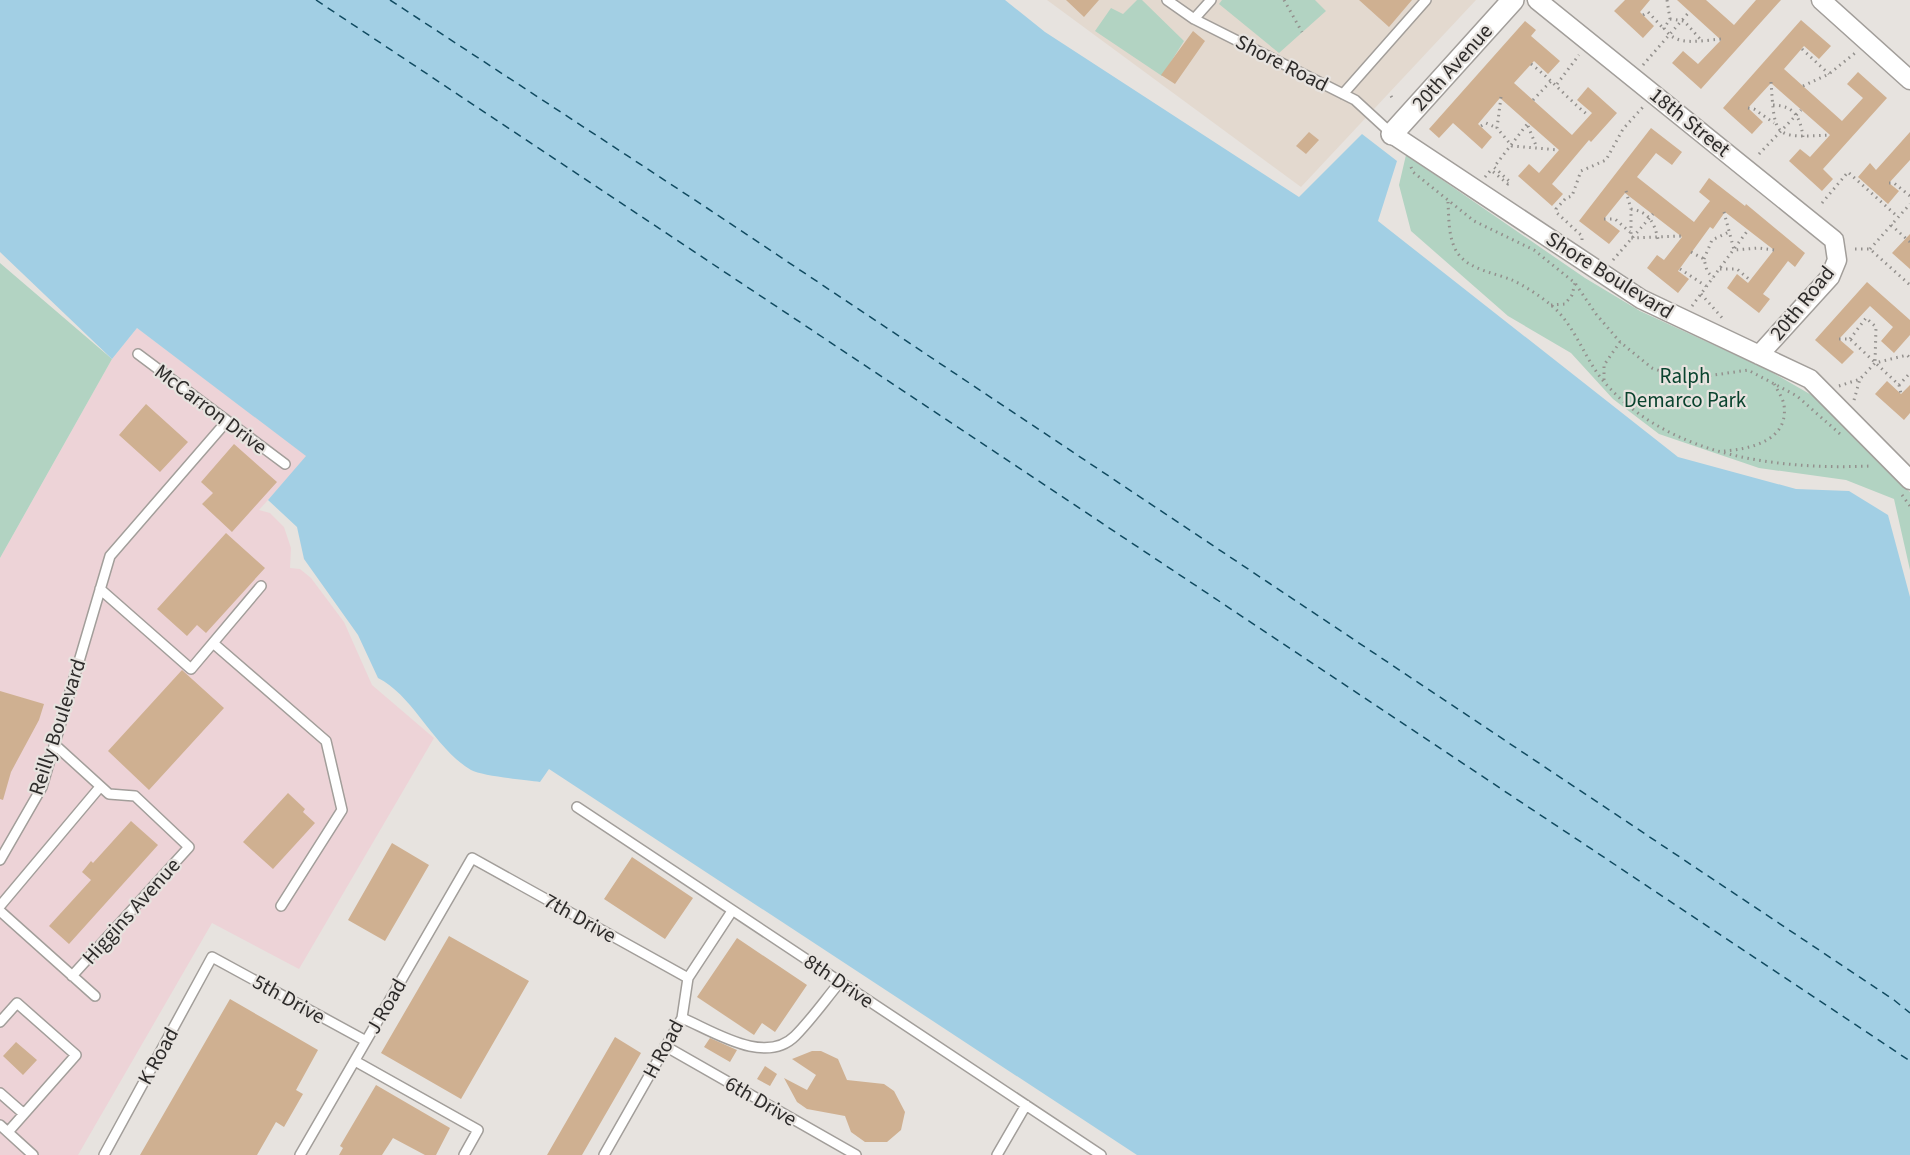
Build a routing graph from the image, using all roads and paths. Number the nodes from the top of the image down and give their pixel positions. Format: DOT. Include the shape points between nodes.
graph roads {
  1 [pos="1167,0"];
  2 [pos="1211,0"];
  3 [pos="1284,0"];
  4 [pos="1426,0"];
  5 [pos="1513,0"];
  6 [pos="1537,0"];
  7 [pos="1667,0"];
  8 [pos="1821,0"];
  9 [pos="1690,11"];
  10 [pos="1643,15"];
  11 [pos="1194,19"];
  12 [pos="1671,19"];
  13 [pos="1684,21"];
  14 [pos="1664,28"];
  15 [pos="1302,32"];
  16 [pos="1669,37"];
  17 [pos="1722,39"];
  18 [pos="1701,40"];
  19 [pos="1802,49"];
  20 [pos="1855,53"];
  21 [pos="1579,55"];
  22 [pos="1531,64"];
  23 [pos="1643,65"];
  24 [pos="1829,74"];
  25 [pos="1552,80"];
  26 [pos="1910,80"];
  27 [pos="1771,82"];
  28 [pos="1557,84"];
  29 [pos="1803,86"];
  30 [pos="1343,94"];
  31 [pos="1390,96"];
  32 [pos="1501,98"];
  33 [pos="1533,100"];
  34 [pos="1394,101"];
  35 [pos="1644,105"];
  36 [pos="1773,105"];
  37 [pos="1748,108"];
  38 [pos="1801,110"];
  39 [pos="1797,114"];
  40 [pos="1589,116"];
  41 [pos="1774,123"];
  42 [pos="1481,126"];
  43 [pos="1497,128"];
  44 [pos="1780,132"];
  45 [pos="1392,134"];
  46 [pos="1830,135"];
  47 [pos="1803,136"];
  48 [pos="1512,146"];
  49 [pos="1537,148"];
  50 [pos="1559,150"];
  51 [pos="1759,154"];
  52 [pos="1412,161"];
  53 [pos="1493,169"];
  54 [pos="1485,177"];
  55 [pos="1889,183"];
  56 [pos="1626,191"];
  57 [pos="1910,196"];
  58 [pos="1448,202"];
  59 [pos="1822,203"];
  60 [pos="1910,204"];
  61 [pos="1631,209"];
  62 [pos="1724,212"];
  63 [pos="1652,216"];
  64 [pos="1898,217"];
  65 [pos="1604,219"];
  66 [pos="1891,225"];
  67 [pos="1748,230"];
  68 [pos="1730,232"];
  69 [pos="1631,235"];
  70 [pos="1683,236"];
  71 [pos="1658,238"];
  72 [pos="1910,242"];
  73 [pos="1582,245"];
  74 [pos="1837,248"];
  75 [pos="1855,249"];
  76 [pos="1870,249"];
  77 [pos="1734,250"];
  78 [pos="1774,250"];
  79 [pos="1691,252"];
  80 [pos="1613,259"];
  81 [pos="1704,259"];
  82 [pos="1680,269"];
  83 [pos="1720,269"];
  84 [pos="1713,278"];
  85 [pos="1750,280"];
  86 [pos="1575,283"];
  87 [pos="1910,285"];
  88 [pos="1706,287"];
  89 [pos="1701,294"];
  90 [pos="1551,305"];
  91 [pos="1692,306"];
  92 [pos="1727,324"];
  93 [pos="1839,339"];
  94 [pos="1850,339"];
  95 [pos="1620,342"];
  96 [pos="138,354"];
  97 [pos="1759,355"];
  98 [pos="1910,358"];
  99 [pos="1875,363"];
  100 [pos="1734,364"];
  101 [pos="1734,371"];
  102 [pos="1910,373"];
  103 [pos="1860,379"];
  104 [pos="1604,382"];
  105 [pos="1774,382"];
  106 [pos="1899,385"];
  107 [pos="1839,386"];
  108 [pos="1901,394"];
  109 [pos="1854,401"];
  110 [pos="227,421"];
  111 [pos="1840,435"];
  112 [pos="1719,451"];
  113 [pos="1865,459"];
  114 [pos="285,464"];
  115 [pos="1908,473"];
  116 [pos="261,586"];
  117 [pos="100,589"];
  118 [pos="213,643"];
  119 [pos="54,744"];
  120 [pos="100,787"];
  121 [pos="577,807"];
  122 [pos="472,858"];
  123 [pos="0,860"];
  124 [pos="281,906"];
  125 [pos="0,908"];
  126 [pos="732,911"];
  127 [pos="212,957"];
  128 [pos="72,976"];
  129 [pos="688,978"];
  130 [pos="840,982"];
  131 [pos="95,996"];
  132 [pos="682,1018"];
  133 [pos="0,1022"];
  134 [pos="366,1041"];
  135 [pos="665,1046"];
  136 [pos="355,1061"];
  137 [pos="0,1093"];
  138 [pos="1026,1105"];
  139 [pos="24,1114"];
  140 [pos="4,1129"];
  141 [pos="33,1155"];
  142 [pos="104,1155"];
  143 [pos="300,1155"];
  144 [pos="464,1155"];
  145 [pos="604,1155"];
  146 [pos="856,1155"];
  147 [pos="997,1155"];
  148 [pos="1101,1155"];
  1 -- 11 [label="lane, Shore Road"];
  2 -- 11 [label="lane"];
  3 -- 15 [label="path"];
  4 -- 30 [label="lane"];
  5 -- 45 [label="street, 20th Avenue"];
  6 -- 74 [label="street, 18th Street" via="1825,230"];
  7 -- 12 [label="path"];
  8 -- 26 [label="street"];
  9 -- 13 [label="path"];
  10 -- 14 [label="path" via="1648,12"];
  11 -- 30 [label="lane, Shore Road"];
  12 -- 13 [label="path"];
  12 -- 14 [label="path"];
  13 -- 16 [label="path"];
  13 -- 18 [label="path"];
  14 -- 16 [label="path"];
  16 -- 18 [label="path" via="1684,42"];
  16 -- 23 [label="path"];
  17 -- 18 [label="path"];
  19 -- 24 [label="path"];
  20 -- 24 [label="path"];
  21 -- 28 [label="path"];
  22 -- 25 [label="path"];
  24 -- 29 [label="path"];
  25 -- 28 [label="path"];
  25 -- 33 [label="path"];
  27 -- 36 [label="path"];
  28 -- 40 [label="path"];
  30 -- 45 [label="lane, Shore Road"];
  31 -- 34 [label="path"];
  32 -- 43 [label="path"];
  35 -- 73 [label="path" via="1623,129 1606,160 1581,171 1572,196 1556,209 1582,236"];
  36 -- 39 [label="path" via="1787,105"];
  36 -- 41 [label="path"];
  37 -- 41 [label="path"];
  38 -- 39 [label="path"];
  39 -- 44 [label="path"];
  39 -- 47 [label="path"];
  41 -- 44 [label="path"];
  42 -- 43 [label="path" via="1486,123"];
  43 -- 48 [label="path"];
  44 -- 47 [label="path" via="1792,138"];
  44 -- 51 [label="path"];
  45 -- 97 [label="street, Shore Boulevard" via="1641,299"];
  46 -- 47 [label="path"];
  48 -- 49 [label="path"];
  48 -- 49 [label="path" via="1528,125"];
  48 -- 53 [label="path"];
  49 -- 50 [label="path"];
  52 -- 58 [label="path" via="1413,172"];
  53 -- 53 [label="path" via="1510,182 1508,184"];
  53 -- 54 [label="path"];
  55 -- 57 [label="path"];
  56 -- 61 [label="path"];
  58 -- 86 [label="path" via="1474,221 1534,250"];
  58 -- 90 [label="path" via="1450,230 1458,253 1468,264 1515,281"];
  59 -- 64 [label="path" via="1848,172"];
  60 -- 64 [label="path"];
  61 -- 63 [label="path"];
  61 -- 69 [label="path"];
  62 -- 68 [label="path"];
  63 -- 69 [label="path"];
  63 -- 71 [label="path"];
  64 -- 66 [label="path"];
  65 -- 69 [label="path" via="1615,219"];
  66 -- 72 [label="path"];
  66 -- 76 [label="path"];
  67 -- 77 [label="path"];
  68 -- 77 [label="path"];
  68 -- 81 [label="path" via="1712,240"];
  69 -- 71 [label="path"];
  69 -- 80 [label="path"];
  70 -- 71 [label="path"];
  74 -- 97 [label="street, 20th Road" via="1830,277"];
  75 -- 76 [label="path"];
  76 -- 87 [label="path"];
  77 -- 78 [label="path"];
  77 -- 83 [label="path"];
  79 -- 81 [label="path"];
  81 -- 84 [label="path"];
  82 -- 88 [label="path"];
  83 -- 84 [label="path"];
  83 -- 85 [label="path" via="1737,269"];
  84 -- 88 [label="path"];
  86 -- 90 [label="path" via="1565,304"];
  86 -- 95 [label="path"];
  88 -- 89 [label="path"];
  89 -- 91 [label="path"];
  89 -- 92 [label="path"];
  90 -- 104 [label="path" via="1571,326"];
  93 -- 94 [label="path"];
  94 -- 99 [label="path"];
  94 -- 99 [label="path" via="1866,318 1876,327"];
  95 -- 101 [label="path" via="1662,373 1694,378"];
  95 -- 104 [label="path" via="1604,365"];
  96 -- 110 [label="lane, McCarron Drive"];
  97 -- 115 [label="street, Shore Boulevard" via="1818,386"];
  98 -- 99 [label="path" via="1907,355"];
  99 -- 103 [label="path"];
  99 -- 106 [label="path"];
  100 -- 101 [label="path"];
  101 -- 105 [label="path" via="1748,370"];
  102 -- 106 [label="path"];
  103 -- 107 [label="path"];
  103 -- 109 [label="path"];
  104 -- 112 [label="path" via="1629,406 1669,431"];
  105 -- 111 [label="path" via="1797,396"];
  105 -- 112 [label="path" via="1784,405 1780,426 1766,442"];
  106 -- 108 [label="path"];
  110 -- 114 [label="lane, McCarron Drive"];
  110 -- 117 [label="lane, Reilly Boulevard" via="110,556"];
  112 -- 113 [label="path" via="1792,466 1871,466"];
  116 -- 118 [label="lane"];
  117 -- 118 [label="lane" via="191,669"];
  117 -- 119 [label="lane, Reilly Boulevard"];
  118 -- 124 [label="lane" via="326,741 342,810"];
  119 -- 120 [label="lane"];
  119 -- 123 [label="lane, Reilly Boulevard" via="42,787"];
  120 -- 125 [label="lane"];
  120 -- 128 [label="lane, Higgins Avenue" via="109,794 135,796 189,847"];
  121 -- 126 [label="lane, 8th Drive"];
  122 -- 129 [label="lane, 7th Drive"];
  122 -- 134 [label="lane, J Road"];
  125 -- 128 [label="lane"];
  126 -- 129 [label="lane, H Road"];
  126 -- 130 [label="lane, 8th Drive"];
  127 -- 134 [label="lane, 5th Drive"];
  127 -- 142 [label="lane, K Road"];
  128 -- 131 [label="lane"];
  129 -- 132 [label="lane, H Road"];
  130 -- 132 [label="lane" via="794,1038 778,1047 760,1049"];
  130 -- 138 [label="lane, 8th Drive"];
  132 -- 135 [label="lane, H Road"];
  133 -- 139 [label="lane" via="17,1003 76,1055"];
  134 -- 136 [label="lane, J Road"];
  135 -- 145 [label="lane, H Road"];
  135 -- 146 [label="lane, 6th Drive"];
  136 -- 143 [label="lane, J Road"];
  136 -- 144 [label="lane" via="478,1130"];
  137 -- 139 [label="lane"];
  138 -- 147 [label="lane"];
  138 -- 148 [label="lane, 8th Drive"];
  139 -- 140 [label="lane"];
  140 -- 141 [label="lane"];
}
